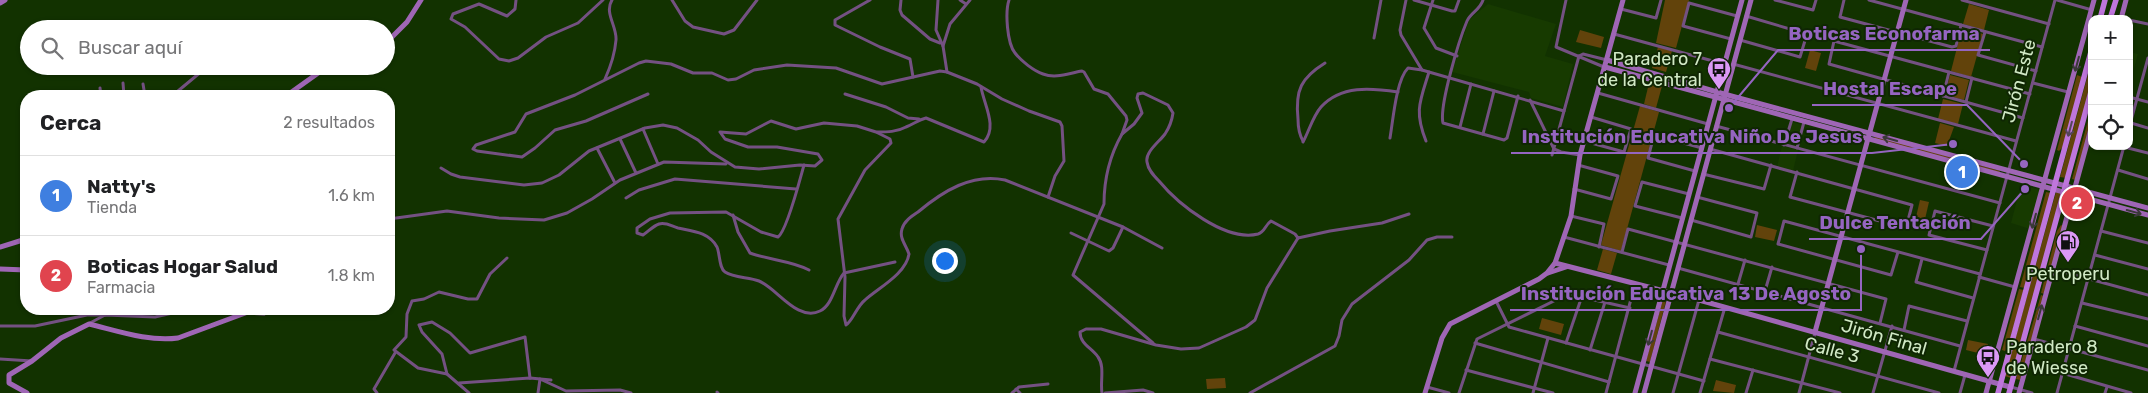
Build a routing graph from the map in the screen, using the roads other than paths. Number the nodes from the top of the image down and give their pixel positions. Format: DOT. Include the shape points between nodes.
graph roads {
  1 [pos="5,0"];
  2 [pos="421,0"];
  3 [pos="516,0"];
  4 [pos="603,0"];
  5 [pos="612,0"];
  6 [pos="672,0"];
  7 [pos="757,0"];
  8 [pos="870,0"];
  9 [pos="900,0"];
  10 [pos="938,0"];
  11 [pos="960,0"];
  12 [pos="970,0"];
  13 [pos="1010,0"];
  14 [pos="1381,0"];
  15 [pos="1406,0"];
  16 [pos="1414,0"];
  17 [pos="1433,0"];
  18 [pos="1459,0"];
  19 [pos="1483,0"];
  20 [pos="1566,0"];
  21 [pos="1623,0"];
  22 [pos="1661,0"];
  23 [pos="1742,0"];
  24 [pos="1752,0"];
  25 [pos="1775,0"];
  26 [pos="1816,0"];
  27 [pos="1844,0"];
  28 [pos="1869,0"];
  29 [pos="1906,0"];
  30 [pos="1962,0"];
  31 [pos="2056,0"];
  32 [pos="2094,0"];
  33 [pos="2105,0"];
  34 [pos="2116,0"];
  35 [pos="2126,0"];
  36 [pos="0,3"];
  37 [pos="966,4"];
  38 [pos="1431,5"];
  39 [pos="1620,9"];
  40 [pos="1903,9"];
  41 [pos="2092,10"];
  42 [pos="2101,15"];
  43 [pos="2111,15"];
  44 [pos="2123,15"];
  45 [pos="1737,16"];
  46 [pos="1746,16"];
  47 [pos="2133,21"];
  48 [pos="2048,24"];
  49 [pos="2148,24"];
  50 [pos="1961,25"];
  51 [pos="1896,32"];
  52 [pos="1985,32"];
  53 [pos="395,34"];
  54 [pos="1614,34"];
  55 [pos="1374,38"];
  56 [pos="1731,39"];
  57 [pos="1739,40"];
  58 [pos="942,45"];
  59 [pos="2042,47"];
  60 [pos="1457,56"];
  61 [pos="1579,56"];
  62 [pos="1890,56"];
  63 [pos="2148,58"];
  64 [pos="1607,60"];
  65 [pos="2089,60"];
  66 [pos="1325,63"];
  67 [pos="1724,64"];
  68 [pos="1732,64"];
  69 [pos="1605,67"];
  70 [pos="1422,70"];
  71 [pos="2036,71"];
  72 [pos="947,72"];
  73 [pos="1429,72"];
  74 [pos="1949,72"];
  75 [pos="2146,74"];
  76 [pos="197,75"];
  77 [pos="315,75"];
  78 [pos="913,77"];
  79 [pos="1450,78"];
  80 [pos="1972,78"];
  81 [pos="604,79"];
  82 [pos="1884,80"];
  83 [pos="123,83"];
  84 [pos="2033,83"];
  85 [pos="143,84"];
  86 [pos="1471,84"];
  87 [pos="981,86"];
  88 [pos="124,90"];
  89 [pos="144,90"];
  90 [pos="179,90"];
  91 [pos="294,90"];
  92 [pos="1494,91"];
  93 [pos="1398,92"];
  94 [pos="1717,92"];
  95 [pos="2069,92"];
  96 [pos="1598,93"];
  97 [pos="648,94"];
  98 [pos="845,94"];
  99 [pos="2030,94"];
  100 [pos="1518,96"];
  101 [pos="1943,96"];
  102 [pos="1724,97"];
  103 [pos="1715,98"];
  104 [pos="2133,98"];
  105 [pos="2137,99"];
  106 [pos="1530,100"];
  107 [pos="1966,102"];
  108 [pos="2088,102"];
  109 [pos="2148,102"];
  110 [pos="1877,104"];
  111 [pos="1564,111"];
  112 [pos="2133,113"];
  113 [pos="1591,117"];
  114 [pos="1792,118"];
  115 [pos="2023,118"];
  116 [pos="919,119"];
  117 [pos="1804,122"];
  118 [pos="1708,124"];
  119 [pos="2133,124"];
  120 [pos="1716,126"];
  121 [pos="1460,127"];
  122 [pos="2148,128"];
  123 [pos="643,129"];
  124 [pos="876,132"];
  125 [pos="1122,134"];
  126 [pos="1484,134"];
  127 [pos="1869,136"];
  128 [pos="1390,138"];
  129 [pos="620,139"];
  130 [pos="2088,140"];
  131 [pos="1426,141"];
  132 [pos="1584,141"];
  133 [pos="2016,141"];
  134 [pos="1784,145"];
  135 [pos="597,148"];
  136 [pos="1554,148"];
  137 [pos="1702,148"];
  138 [pos="1797,148"];
  139 [pos="1710,149"];
  140 [pos="2123,150"];
  141 [pos="2133,150"];
  142 [pos="2148,154"];
  143 [pos="1552,155"];
  144 [pos="1580,155"];
  145 [pos="658,164"];
  146 [pos="730,165"];
  147 [pos="804,165"];
  148 [pos="1578,165"];
  149 [pos="1771,165"];
  150 [pos="1860,165"];
  151 [pos="441,168"];
  152 [pos="2118,170"];
  153 [pos="1695,171"];
  154 [pos="1797,172"];
  155 [pos="636,173"];
  156 [pos="1703,174"];
  157 [pos="2008,174"];
  158 [pos="2148,179"];
  159 [pos="2045,181"];
  160 [pos="615,183"];
  161 [pos="2055,184"];
  162 [pos="2065,185"];
  163 [pos="1854,188"];
  164 [pos="2043,188"];
  165 [pos="2075,188"];
  166 [pos="796,189"];
  167 [pos="1574,189"];
  168 [pos="2053,190"];
  169 [pos="2064,192"];
  170 [pos="1689,194"];
  171 [pos="2073,195"];
  172 [pos="1048,197"];
  173 [pos="1696,197"];
  174 [pos="626,198"];
  175 [pos="2111,198"];
  176 [pos="2000,203"];
  177 [pos="2109,205"];
  178 [pos="2148,208"];
  179 [pos="1847,212"];
  180 [pos="732,214"];
  181 [pos="1409,214"];
  182 [pos="2148,215"];
  183 [pos="1571,216"];
  184 [pos="395,218"];
  185 [pos="1097,218"];
  186 [pos="1682,218"];
  187 [pos="1690,220"];
  188 [pos="1993,226"];
  189 [pos="1123,228"];
  190 [pos="2102,231"];
  191 [pos="1071,233"];
  192 [pos="1452,237"];
  193 [pos="1564,237"];
  194 [pos="1840,237"];
  195 [pos="1298,238"];
  196 [pos="20,241"];
  197 [pos="1089,241"];
  198 [pos="1676,242"];
  199 [pos="1683,244"];
  200 [pos="2148,244"];
  201 [pos="0,247"];
  202 [pos="1599,247"];
  203 [pos="1162,248"];
  204 [pos="1986,250"];
  205 [pos="1622,252"];
  206 [pos="1898,252"];
  207 [pos="2095,255"];
  208 [pos="507,258"];
  209 [pos="1922,259"];
  210 [pos="1745,260"];
  211 [pos="1834,260"];
  212 [pos="895,262"];
  213 [pos="1555,263"];
  214 [pos="1669,265"];
  215 [pos="1568,266"];
  216 [pos="1772,267"];
  217 [pos="1677,268"];
  218 [pos="0,269"];
  219 [pos="2052,269"];
  220 [pos="20,270"];
  221 [pos="809,270"];
  222 [pos="2148,270"];
  223 [pos="844,273"];
  224 [pos="1547,273"];
  225 [pos="1980,276"];
  226 [pos="2088,279"];
  227 [pos="1828,283"];
  228 [pos="1636,284"];
  229 [pos="1738,284"];
  230 [pos="2016,287"];
  231 [pos="1662,290"];
  232 [pos="1670,292"];
  233 [pos="1765,292"];
  234 [pos="2148,294"];
  235 [pos="1582,296"];
  236 [pos="1973,298"];
  237 [pos="1495,300"];
  238 [pos="1699,300"];
  239 [pos="1605,302"];
  240 [pos="2082,303"];
  241 [pos="1725,307"];
  242 [pos="1822,307"];
  243 [pos="1630,308"];
  244 [pos="106,315"];
  245 [pos="164,315"];
  246 [pos="236,315"];
  247 [pos="2148,320"];
  248 [pos="1967,321"];
  249 [pos="1880,323"];
  250 [pos="89,324"];
  251 [pos="1506,324"];
  252 [pos="0,326"];
  253 [pos="1892,326"];
  254 [pos="2075,326"];
  255 [pos="1904,330"];
  256 [pos="1718,332"];
  257 [pos="1815,332"];
  258 [pos="1548,338"];
  259 [pos="2033,339"];
  260 [pos="1475,343"];
  261 [pos="1566,343"];
  262 [pos="1156,345"];
  263 [pos="1960,346"];
  264 [pos="2148,346"];
  265 [pos="2069,349"];
  266 [pos="1590,350"];
  267 [pos="1884,352"];
  268 [pos="395,353"];
  269 [pos="1616,358"];
  270 [pos="1808,358"];
  271 [pos="0,359"];
  272 [pos="1710,359"];
  273 [pos="32,360"];
  274 [pos="1540,363"];
  275 [pos="1643,365"];
  276 [pos="1650,368"];
  277 [pos="1466,370"];
  278 [pos="1752,370"];
  279 [pos="2148,370"];
  280 [pos="1954,371"];
  281 [pos="2062,373"];
  282 [pos="447,374"];
  283 [pos="1678,374"];
  284 [pos="1965,374"];
  285 [pos="1878,377"];
  286 [pos="530,378"];
  287 [pos="540,380"];
  288 [pos="551,380"];
  289 [pos="1704,381"];
  290 [pos="1990,381"];
  291 [pos="1609,382"];
  292 [pos="458,383"];
  293 [pos="1801,383"];
  294 [pos="1048,384"];
  295 [pos="2000,384"];
  296 [pos="2107,387"];
  297 [pos="1534,388"];
  298 [pos="1016,389"];
  299 [pos="1426,390"];
  300 [pos="2009,390"];
  301 [pos="2019,391"];
  302 [pos="27,393"];
  303 [pos="377,393"];
  304 [pos="468,393"];
  305 [pos="538,393"];
  306 [pos="630,393"];
  307 [pos="1012,393"];
  308 [pos="1020,393"];
  309 [pos="1103,393"];
  310 [pos="1153,393"];
  311 [pos="1250,393"];
  312 [pos="1449,393"];
  313 [pos="1459,393"];
  314 [pos="1533,393"];
  315 [pos="1553,393"];
  316 [pos="1606,393"];
  317 [pos="1635,393"];
  318 [pos="1644,393"];
  319 [pos="1673,393"];
  320 [pos="1700,393"];
  321 [pos="1746,393"];
  322 [pos="1799,393"];
  323 [pos="1840,393"];
  324 [pos="1873,393"];
  325 [pos="1939,393"];
  326 [pos="1960,393"];
  327 [pos="1986,393"];
  328 [pos="1998,393"];
  329 [pos="2032,393"];
  330 [pos="2057,393"];
  331 [pos="2105,393"];
  332 [pos="2131,393"];
  1 -- 36 [label="main road"];
  2 -- 53 [label="main road"];
  3 -- 4 [label="street" via="515,9 507,16 479,4 453,14 451,18 499,59 509,61 546,37 578,23"];
  5 -- 81 [label="street" via="610,14 616,40"];
  6 -- 7 [label="street" via="685,21 693,27 724,34 734,30"];
  8 -- 78 [label="street" via="837,19 835,25 910,59"];
  9 -- 58 [label="street" via="902,15"];
  10 -- 58 [label="street" via="936,26"];
  11 -- 37 [label="street"];
  12 -- 37 [label="street"];
  13 -- 125 [label="street" via="1007,15 1014,53 1044,75 1084,72 1094,89 1108,94 1126,116"];
  14 -- 55 [label="street"];
  15 -- 70 [label="street" via="1401,35"];
  16 -- 38 [label="street"];
  17 -- 38 [label="street"];
  18 -- 38 [label="street" via="1456,11"];
  19 -- 60 [label="street" via="1481,7 1468,19"];
  20 -- 61 [label="street" via="1555,44 1558,49"];
  21 -- 39 [label="main road"];
  22 -- 39 [label="street" via="1656,18"];
  23 -- 45 [label="main road"];
  24 -- 46 [label="main road"];
  25 -- 26 [label="street" via="1813,10"];
  27 -- 51 [label="street" via="1840,17"];
  28 -- 40 [label="street"];
  29 -- 40 [label="main road"];
  30 -- 48 [label="street"];
  31 -- 41 [label="street"];
  31 -- 48 [label="street, Jirón Este"];
  32 -- 41 [label="main road"];
  33 -- 42 [label="main road"];
  34 -- 43 [label="main road"];
  35 -- 44 [label="main road"];
  37 -- 58 [label="street" via="950,24"];
  38 -- 60 [label="street" via="1424,22 1427,35 1436,48"];
  39 -- 54 [label="main road"];
  40 -- 50 [label="street"];
  40 -- 51 [label="main road"];
  41 -- 95 [label="main road, one-way"];
  45 -- 56 [label="main road"];
  45 -- 56 [label="street" via="1689,3 1683,26"];
  46 -- 57 [label="main road"];
  46 -- 57 [label="street" via="1807,34 1800,57"];
  47 -- 49 [label="street"];
  48 -- 59 [label="street, Jirón Este"];
  50 -- 51 [label="street" via="1956,46 1952,47"];
  50 -- 52 [label="street"];
  51 -- 62 [label="main road"];
  52 -- 59 [label="street"];
  52 -- 71 [label="street" via="1978,55"];
  54 -- 64 [label="main road"];
  54 -- 67 [label="street"];
  56 -- 67 [label="main road"];
  57 -- 68 [label="main road"];
  58 -- 72 [label="street"];
  59 -- 71 [label="street, Jirón Este"];
  60 -- 79 [label="street"];
  61 -- 64 [label="street" via="1583,54"];
  61 -- 69 [label="street"];
  61 -- 111 [label="street"];
  62 -- 74 [label="street"];
  62 -- 82 [label="main road"];
  62 -- 82 [label="street" via="1834,41 1829,64"];
  63 -- 75 [label="street"];
  64 -- 69 [label="main road"];
  64 -- 94 [label="main road"];
  65 -- 161 [label="main road, one-way"];
  66 -- 93 [label="street" via="1308,75 1298,92 1299,130 1303,142 1320,107 1341,93 1363,89"];
  67 -- 94 [label="main road"];
  68 -- 102 [label="main road"];
  68 -- 110 [label="street"];
  69 -- 96 [label="main road"];
  69 -- 103 [label="main road"];
  70 -- 73 [label="street"];
  70 -- 93 [label="street" via="1405,70"];
  71 -- 84 [label="street, Jirón Este"];
  72 -- 78 [label="street"];
  72 -- 87 [label="street"];
  73 -- 79 [label="street"];
  73 -- 131 [label="street" via="1418,107 1418,118"];
  74 -- 80 [label="street"];
  74 -- 101 [label="street"];
  75 -- 105 [label="street"];
  76 -- 90 [label="street"];
  77 -- 91 [label="main road"];
  78 -- 81 [label="street" via="882,84 836,68 786,65 754,70 728,80 712,73 693,73 671,64 646,61"];
  79 -- 86 [label="street"];
  79 -- 121 [label="street" via="1442,120 1445,124"];
  80 -- 99 [label="street"];
  80 -- 107 [label="street"];
  81 -- 97 [label="street" via="575,95 526,114 515,132 476,145 473,149 525,156 555,130 586,121"];
  82 -- 101 [label="street"];
  82 -- 110 [label="main road"];
  83 -- 88 [label="street"];
  84 -- 95 [label="street"];
  84 -- 99 [label="street, Jirón Este"];
  85 -- 89 [label="street"];
  86 -- 92 [label="street"];
  86 -- 121 [label="street"];
  87 -- 116 [label="street" via="991,124 986,141 926,118"];
  87 -- 172 [label="street" via="1002,99 1062,124 1064,161"];
  92 -- 100 [label="street"];
  92 -- 126 [label="street"];
  93 -- 128 [label="street"];
  94 -- 102 [label="main road"];
  94 -- 103 [label="main road"];
  95 -- 159 [label="main road"];
  96 -- 113 [label="main road"];
  96 -- 118 [label="street"];
  98 -- 116 [label="street" via="908,118"];
  99 -- 115 [label="street, Jirón Este"];
  100 -- 106 [label="street"];
  100 -- 126 [label="street" via="1507,138"];
  101 -- 107 [label="street"];
  102 -- 103 [label="main road"];
  102 -- 114 [label="main road"];
  102 -- 120 [label="main road"];
  102 -- 127 [label="main road"];
  103 -- 118 [label="main road"];
  104 -- 105 [label="street"];
  105 -- 109 [label="street"];
  105 -- 112 [label="street"];
  106 -- 111 [label="street"];
  106 -- 136 [label="street"];
  107 -- 115 [label="street"];
  108 -- 162 [label="main road"];
  110 -- 127 [label="main road"];
  110 -- 133 [label="street"];
  111 -- 136 [label="street"];
  113 -- 132 [label="main road"];
  113 -- 132 [label="street" via="1631,128 1624,152"];
  114 -- 117 [label="main road"];
  114 -- 134 [label="street"];
  115 -- 133 [label="street, Jirón Este"];
  116 -- 124 [label="street" via="900,130"];
  117 -- 127 [label="main road"];
  117 -- 138 [label="street"];
  118 -- 137 [label="main road"];
  119 -- 122 [label="street"];
  120 -- 134 [label="street"];
  120 -- 139 [label="main road"];
  121 -- 126 [label="street"];
  123 -- 129 [label="street"];
  123 -- 145 [label="street"];
  123 -- 146 [label="street" via="658,125 677,128 700,141"];
  124 -- 147 [label="street" via="830,122 796,130 771,121 746,134 720,132 725,139 748,147 777,147 821,156 817,166"];
  124 -- 223 [label="street" via="890,139 891,143 865,170 838,219"];
  125 -- 185 [label="street" via="1111,157 1104,204"];
  125 -- 195 [label="street" via="1142,113 1138,94 1168,105 1172,118 1146,160 1148,168 1170,195 1225,231 1260,234 1271,222"];
  127 -- 150 [label="main road"];
  127 -- 157 [label="main road"];
  129 -- 135 [label="street"];
  129 -- 155 [label="street"];
  130 -- 165 [label="main road"];
  132 -- 144 [label="main road"];
  133 -- 157 [label="street, Jirón Este"];
  134 -- 138 [label="street"];
  135 -- 151 [label="street" via="585,152 555,178 532,185 460,177"];
  135 -- 160 [label="street"];
  136 -- 143 [label="street"];
  136 -- 144 [label="street"];
  137 -- 153 [label="main road"];
  137 -- 153 [label="street" via="1654,135 1648,158"];
  138 -- 150 [label="street"];
  139 -- 149 [label="street"];
  139 -- 156 [label="main road"];
  140 -- 152 [label="street"];
  141 -- 142 [label="street"];
  144 -- 148 [label="main road"];
  145 -- 146 [label="street" via="670,161"];
  145 -- 155 [label="street"];
  146 -- 147 [label="street" via="759,169"];
  147 -- 166 [label="street"];
  148 -- 167 [label="main road"];
  148 -- 167 [label="street" via="1618,176 1611,199"];
  149 -- 154 [label="street"];
  149 -- 156 [label="street" via="1764,189"];
  150 -- 163 [label="main road"];
  150 -- 176 [label="street"];
  152 -- 158 [label="street"];
  152 -- 175 [label="street"];
  153 -- 170 [label="main road"];
  154 -- 163 [label="street"];
  154 -- 179 [label="street" via="1790,197"];
  155 -- 160 [label="street"];
  156 -- 173 [label="main road"];
  157 -- 159 [label="main road"];
  157 -- 164 [label="main road"];
  157 -- 176 [label="street, Jirón Este"];
  159 -- 161 [label="main road"];
  159 -- 164 [label="main road"];
  160 -- 184 [label="street" via="567,213 544,220 447,211"];
  161 -- 162 [label="main road"];
  161 -- 168 [label="main road"];
  162 -- 165 [label="main road"];
  162 -- 169 [label="main road"];
  163 -- 179 [label="main road"];
  163 -- 179 [label="street" via="1912,205 1906,228"];
  164 -- 168 [label="main road"];
  164 -- 230 [label="main road, one-way"];
  165 -- 171 [label="main road"];
  165 -- 175 [label="main road"];
  166 -- 174 [label="street" via="675,179 639,190"];
  166 -- 180 [label="street" via="783,232 778,237 762,232"];
  167 -- 183 [label="main road"];
  168 -- 169 [label="main road"];
  168 -- 295 [label="main road"];
  169 -- 171 [label="main road"];
  169 -- 300 [label="main road"];
  170 -- 186 [label="main road"];
  170 -- 186 [label="street" via="1642,182 1634,206"];
  171 -- 177 [label="main road"];
  171 -- 219 [label="main road"];
  172 -- 185 [label="street"];
  172 -- 223 [label="street" via="994,178 948,190 905,223 901,233 909,254 906,263 863,301 847,325"];
  173 -- 187 [label="main road"];
  173 -- 187 [label="street" via="1757,214 1751,237"];
  175 -- 177 [label="street"];
  175 -- 178 [label="main road"];
  176 -- 188 [label="street, Jirón Este"];
  177 -- 182 [label="main road, one-way"];
  177 -- 190 [label="street"];
  179 -- 194 [label="main road"];
  180 -- 221 [label="street" via="750,253"];
  180 -- 223 [label="street" via="670,213 650,219 637,231 643,235 662,224 700,232 713,242 727,273 757,280 790,306 814,313 829,303"];
  181 -- 195 [label="street" via="1382,223"];
  183 -- 193 [label="main road"];
  183 -- 202 [label="street" via="1604,224"];
  185 -- 189 [label="street"];
  185 -- 197 [label="street"];
  186 -- 198 [label="main road"];
  187 -- 199 [label="main road"];
  188 -- 204 [label="street, Jirón Este"];
  188 -- 204 [label="street" via="1935,211 1929,235"];
  189 -- 197 [label="street" via="1110,250"];
  189 -- 203 [label="street"];
  190 -- 200 [label="street"];
  190 -- 207 [label="street"];
  191 -- 197 [label="street"];
  192 -- 311 [label="street" via="1427,240 1409,260 1352,304 1342,320 1335,346"];
  193 -- 202 [label="street"];
  193 -- 213 [label="main road"];
  194 -- 206 [label="street"];
  194 -- 211 [label="main road"];
  194 -- 211 [label="street" via="1784,221 1778,244"];
  195 -- 262 [label="street" via="1267,288 1256,320 1199,348"];
  196 -- 201 [label="main road"];
  197 -- 262 [label="street" via="1073,275"];
  198 -- 199 [label="street"];
  198 -- 205 [label="street" via="1628,229"];
  198 -- 214 [label="main road"];
  199 -- 210 [label="street"];
  199 -- 217 [label="main road"];
  202 -- 205 [label="street"];
  204 -- 225 [label="street, Jirón Este"];
  205 -- 214 [label="street"];
  206 -- 209 [label="street"];
  206 -- 211 [label="street" via="1892,275"];
  207 -- 222 [label="street"];
  207 -- 226 [label="street"];
  208 -- 268 [label="street" via="490,274 477,299 439,292 412,301 407,314 406,337 394,349"];
  209 -- 225 [label="street"];
  209 -- 236 [label="street" via="1916,282"];
  210 -- 216 [label="street"];
  210 -- 229 [label="street"];
  211 -- 227 [label="main road"];
  212 -- 223 [label="street"];
  213 -- 215 [label="main road, Jirón Final"];
  213 -- 224 [label="main road"];
  214 -- 231 [label="main road"];
  215 -- 224 [label="main road"];
  215 -- 228 [label="main road, Jirón Final"];
  216 -- 227 [label="street"];
  216 -- 233 [label="street"];
  217 -- 229 [label="street"];
  217 -- 232 [label="main road"];
  218 -- 220 [label="main road"];
  219 -- 226 [label="street"];
  259 -- 219 [label="main road, one-way"];
  224 -- 237 [label="main road"];
  225 -- 230 [label="street"];
  225 -- 236 [label="street, Jirón Este"];
  226 -- 234 [label="street"];
  226 -- 240 [label="street"];
  227 -- 242 [label="main road"];
  227 -- 249 [label="street" via="1886,300"];
  228 -- 231 [label="main road, Jirón Final"];
  228 -- 243 [label="street"];
  229 -- 233 [label="street"];
  230 -- 290 [label="main road"];
  231 -- 232 [label="main road, Jirón Final"];
  231 -- 275 [label="main road, one-way"];
  232 -- 238 [label="main road, Jirón Final"];
  232 -- 276 [label="main road"];
  233 -- 242 [label="street"];
  235 -- 239 [label="street"];
  235 -- 251 [label="street" via="1568,294"];
  235 -- 261 [label="street"];
  236 -- 248 [label="street, Jirón Este"];
  237 -- 251 [label="street"];
  237 -- 299 [label="main road" via="1449,326 1442,338"];
  238 -- 241 [label="main road, Jirón Final"];
  238 -- 283 [label="street"];
  239 -- 243 [label="street"];
  239 -- 266 [label="street"];
  240 -- 247 [label="street"];
  240 -- 254 [label="street"];
  241 -- 256 [label="street"];
  241 -- 257 [label="main road, Jirón Final"];
  242 -- 249 [label="street"];
  242 -- 257 [label="main road"];
  243 -- 269 [label="street"];
  244 -- 245 [label="street"];
  244 -- 250 [label="street"];
  244 -- 252 [label="street" via="87,315 35,326"];
  246 -- 250 [label="main road" via="178,338 167,339"];
  248 -- 255 [label="street" via="1909,306"];
  248 -- 263 [label="street, Jirón Este"];
  249 -- 253 [label="street"];
  250 -- 273 [label="main road" via="60,338"];
  251 -- 258 [label="street"];
  251 -- 260 [label="street"];
  253 -- 255 [label="street"];
  253 -- 267 [label="street"];
  254 -- 264 [label="street"];
  254 -- 265 [label="street"];
  255 -- 263 [label="street"];
  256 -- 270 [label="street, Calle 3"];
  256 -- 272 [label="street"];
  257 -- 267 [label="main road, Jirón Final"];
  257 -- 270 [label="street"];
  258 -- 261 [label="street"];
  258 -- 274 [label="street"];
  259 -- 265 [label="street"];
  259 -- 301 [label="main road"];
  260 -- 274 [label="street"];
  260 -- 277 [label="street"];
  261 -- 266 [label="street"];
  262 -- 309 [label="street" via="1101,330 1080,332 1084,344 1100,362"];
  263 -- 280 [label="street, Jirón Este"];
  265 -- 279 [label="street"];
  265 -- 281 [label="street"];
  266 -- 269 [label="street"];
  267 -- 280 [label="main road, Jirón Final"];
  267 -- 285 [label="street"];
  268 -- 282 [label="street" via="418,368"];
  268 -- 303 [label="street" via="374,389"];
  269 -- 275 [label="street"];
  269 -- 291 [label="street"];
  270 -- 285 [label="street, Calle 3"];
  270 -- 293 [label="street"];
  271 -- 273 [label="street"];
  272 -- 278 [label="street"];
  272 -- 289 [label="street"];
  273 -- 302 [label="main road" via="9,375 9,383"];
  274 -- 291 [label="street"];
  274 -- 297 [label="street"];
  275 -- 276 [label="street"];
  275 -- 317 [label="main road"];
  276 -- 283 [label="street"];
  276 -- 318 [label="main road"];
  277 -- 297 [label="street"];
  277 -- 313 [label="street"];
  278 -- 293 [label="street"];
  278 -- 321 [label="street"];
  280 -- 284 [label="main road, Jirón Final"];
  281 -- 296 [label="street"];
  281 -- 330 [label="street"];
  282 -- 286 [label="street" via="442,354 419,324 432,322 450,333 470,352 525,337"];
  282 -- 292 [label="street"];
  283 -- 289 [label="street"];
  283 -- 319 [label="street"];
  284 -- 290 [label="main road, Jirón Final"];
  284 -- 326 [label="street"];
  285 -- 324 [label="street"];
  285 -- 325 [label="street, Calle 3"];
  286 -- 287 [label="street"];
  286 -- 292 [label="street"];
  287 -- 288 [label="street"];
  287 -- 305 [label="street"];
  287 -- 306 [label="street" via="566,392 620,390"];
  289 -- 320 [label="street"];
  290 -- 295 [label="main road, Jirón Final"];
  290 -- 327 [label="main road"];
  291 -- 316 [label="street"];
  292 -- 304 [label="street"];
  293 -- 322 [label="street"];
  293 -- 323 [label="street"];
  294 -- 298 [label="street"];
  295 -- 300 [label="main road, Jirón Final"];
  295 -- 328 [label="main road"];
  296 -- 331 [label="street"];
  296 -- 332 [label="street"];
  297 -- 314 [label="street"];
  297 -- 315 [label="street"];
  298 -- 307 [label="street"];
  298 -- 308 [label="street"];
  299 -- 312 [label="street"];
  300 -- 301 [label="street, Jirón Final"];
  301 -- 329 [label="street, Jirón Final"];
  309 -- 310 [label="street" via="1143,390"];
}
